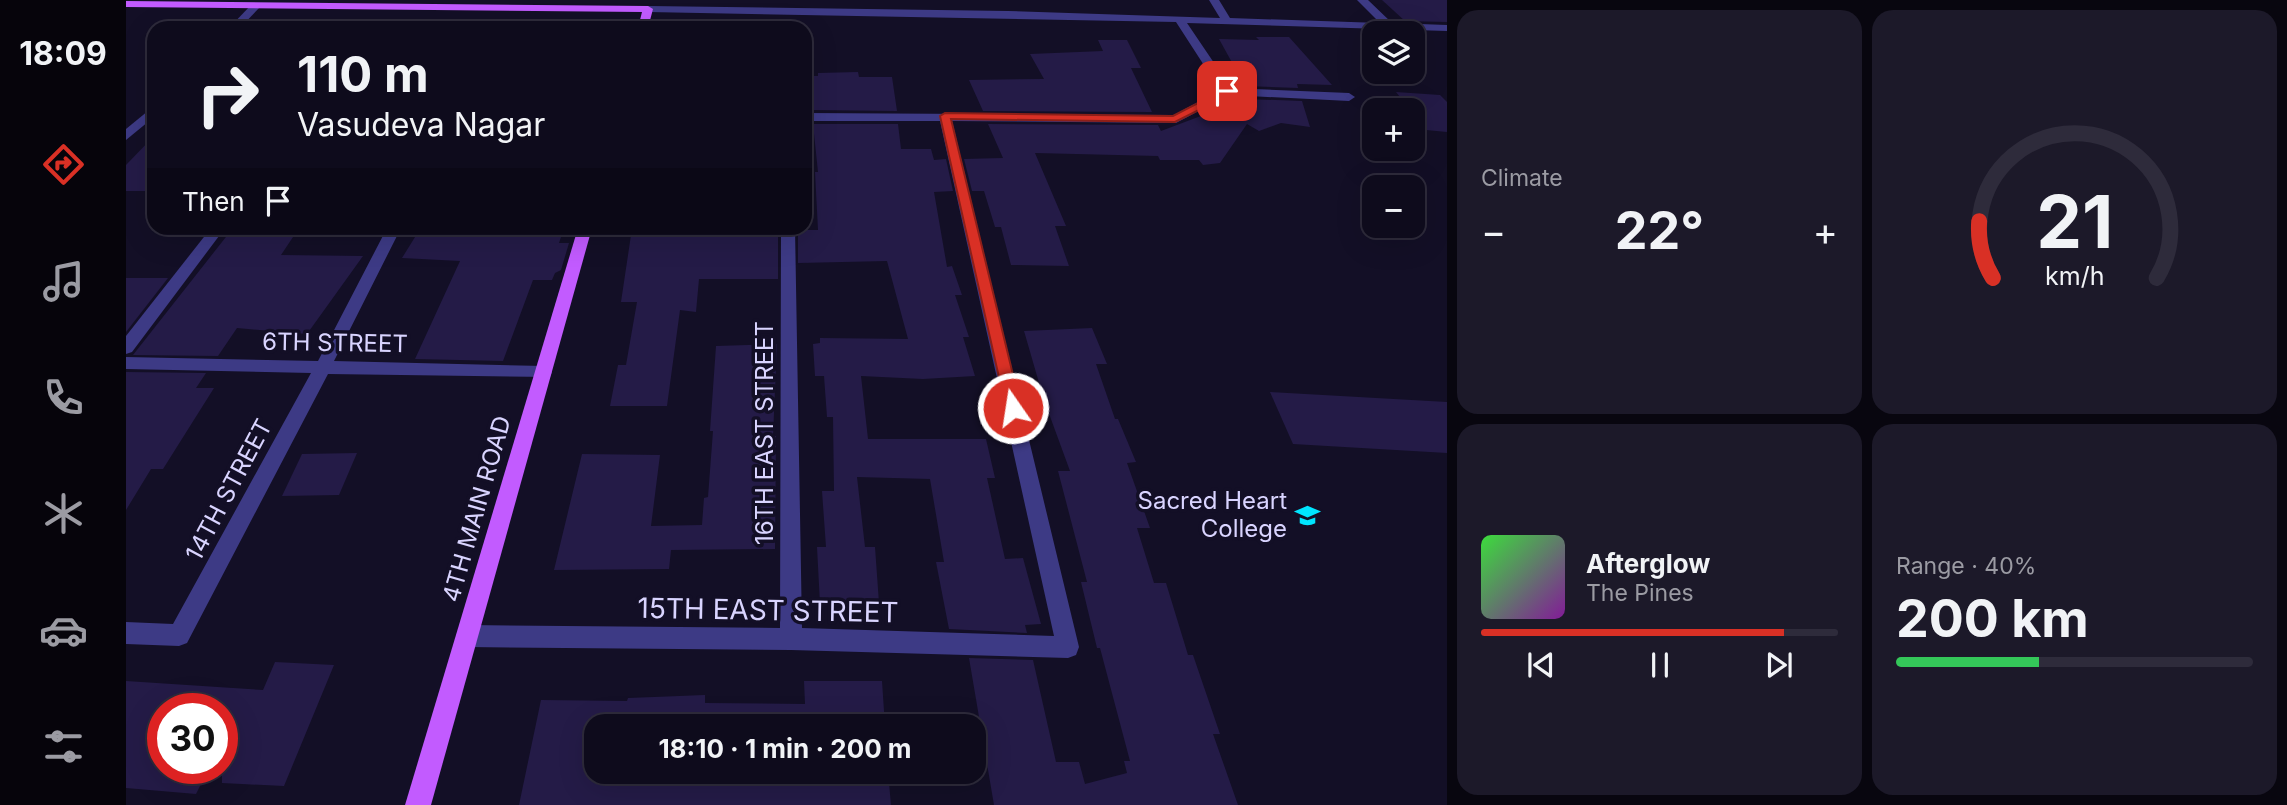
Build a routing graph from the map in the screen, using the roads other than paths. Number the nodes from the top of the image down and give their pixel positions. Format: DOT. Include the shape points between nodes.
graph roads {
  1 [pos="1003,0"];
  2 [pos="1214,0"];
  3 [pos="1362,0"];
  4 [pos="126,4"];
  5 [pos="251,4"];
  6 [pos="368,4"];
  7 [pos="494,4"];
  8 [pos="675,5"];
  9 [pos="648,9"];
  10 [pos="1008,14"];
  11 [pos="1181,20"];
  12 [pos="1227,20"];
  13 [pos="239,21"];
  14 [pos="645,21"];
  15 [pos="1384,21"];
  16 [pos="1362,25"];
  17 [pos="1425,27"];
  18 [pos="1447,28"];
  19 [pos="1227,91"];
  20 [pos="1349,97"];
  21 [pos="147,116"];
  22 [pos="945,116"];
  23 [pos="812,117"];
  24 [pos="126,136"];
  25 [pos="213,235"];
  26 [pos="390,235"];
  27 [pos="584,235"];
  28 [pos="788,235"];
  29 [pos="126,348"];
  30 [pos="126,363"];
  31 [pos="323,367"];
  32 [pos="544,372"];
  33 [pos="126,633"];
  34 [pos="467,636"];
  35 [pos="790,639"];
  36 [pos="418,805"];
  1 -- 10 [label="street"];
  2 -- 12 [label="street"];
  3 -- 15 [label="street"];
  4 -- 5 [label="main road"];
  5 -- 6 [label="main road"];
  5 -- 13 [label="street"];
  6 -- 7 [label="main road"];
  7 -- 9 [label="main road"];
  8 -- 9 [label="street"];
  8 -- 10 [label="street"];
  9 -- 14 [label="main road"];
  10 -- 11 [label="street"];
  11 -- 12 [label="street"];
  11 -- 19 [label="street"];
  12 -- 16 [label="street"];
  17 -- 18 [label="street"];
  19 -- 20 [label="street"];
  19 -- 22 [label="street" via="1175,119"];
  21 -- 24 [label="street"];
  22 -- 23 [label="street"];
  22 -- 35 [label="street, 15TH EAST STREET" via="1068,647"];
  25 -- 29 [label="street"];
  26 -- 31 [label="street, 14TH STREET"];
  27 -- 32 [label="main road, 4TH MAIN ROAD"];
  28 -- 35 [label="street, 16TH EAST STREET"];
  30 -- 31 [label="street, 6TH STREET"];
  31 -- 32 [label="street, 6TH STREET"];
  31 -- 33 [label="street, 14TH STREET" via="179,635"];
  32 -- 34 [label="main road, 4TH MAIN ROAD"];
  34 -- 35 [label="street, 15TH EAST STREET"];
  34 -- 36 [label="main road, 4TH MAIN ROAD"];
}
